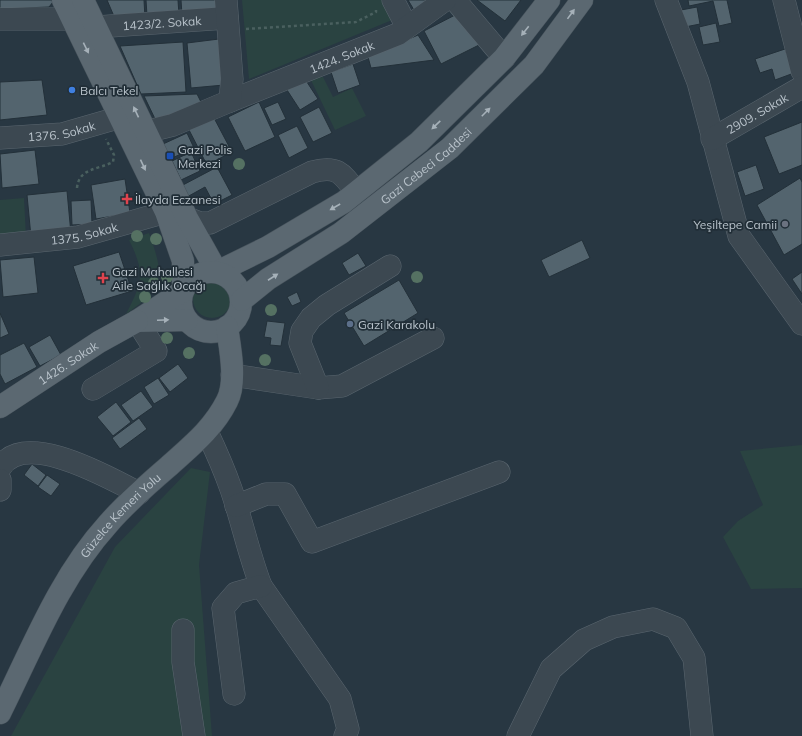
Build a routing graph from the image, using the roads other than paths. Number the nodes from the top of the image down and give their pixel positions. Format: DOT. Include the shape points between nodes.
graph roads {
  1 [pos="83,0"];
  2 [pos="445,0"];
  3 [pos="455,0"];
  4 [pos="549,0"];
  5 [pos="582,0"];
  6 [pos="666,0"];
  7 [pos="784,0"];
  8 [pos="384,3"];
  9 [pos="68,10"];
  10 [pos="227,16"];
  11 [pos="0,19"];
  12 [pos="96,27"];
  13 [pos="407,27"];
  14 [pos="504,58"];
  15 [pos="802,71"];
  16 [pos="802,87"];
  17 [pos="230,101"];
  18 [pos="121,117"];
  19 [pos="145,132"];
  20 [pos="0,138"];
  21 [pos="712,139"];
  22 [pos="356,192"];
  23 [pos="166,212"];
  24 [pos="187,218"];
  25 [pos="0,245"];
  26 [pos="390,266"];
  27 [pos="217,272"];
  28 [pos="183,291"];
  29 [pos="242,300"];
  30 [pos="187,320"];
  31 [pos="137,321"];
  32 [pos="802,324"];
  33 [pos="227,327"];
  34 [pos="433,338"];
  35 [pos="232,375"];
  36 [pos="318,388"];
  37 [pos="92,389"];
  38 [pos="2,402"];
  39 [pos="207,432"];
  40 [pos="0,468"];
  41 [pos="499,472"];
  42 [pos="0,480"];
  43 [pos="0,490"];
  44 [pos="139,493"];
  45 [pos="236,506"];
  46 [pos="261,586"];
  47 [pos="183,630"];
  48 [pos="234,694"];
  49 [pos="0,713"];
  50 [pos="194,736"];
  51 [pos="345,736"];
  52 [pos="518,736"];
  53 [pos="702,736"];
  1 -- 12 [label="main road"];
  2 -- 13 [label="street, 1424. Sokak"];
  3 -- 14 [label="street"];
  4 -- 14 [label="main road, Gazi Cebeci Caddesi, one-way"];
  29 -- 5 [label="main road, Gazi Cebeci Caddesi, one-way" via="341,233 450,148 534,65"];
  6 -- 21 [label="street" via="698,82"];
  7 -- 15 [label="street"];
  8 -- 13 [label="street"];
  9 -- 11 [label="street"];
  9 -- 18 [label="main road, one-way"];
  10 -- 12 [label="street, 1423/2. Sokak"];
  10 -- 17 [label="street" via="232,79"];
  19 -- 12 [label="main road, one-way"];
  13 -- 17 [label="street, 1424. Sokak" via="398,34"];
  14 -- 22 [label="main road, Gazi Cebeci Caddesi, one-way" via="419,142"];
  16 -- 21 [label="street, 2909. Sokak"];
  17 -- 19 [label="street, 1424. Sokak" via="173,125"];
  18 -- 20 [label="street, 1376. Sokak" via="62,134"];
  18 -- 23 [label="main road, one-way"];
  19 -- 24 [label="main road"];
  21 -- 32 [label="street" via="739,236"];
  22 -- 24 [label="street" via="344,176 325,168 312,172 210,223 200,223"];
  22 -- 27 [label="main road, Gazi Cebeci Caddesi, one-way" via="344,202 268,247"];
  23 -- 25 [label="street, 1375. Sokak" via="78,237"];
  23 -- 28 [label="main road" via="183,261"];
  24 -- 27 [label="main road"];
  26 -- 36 [label="street" via="327,305 311,318 302,331 300,342"];
  27 -- 28 [label="main road" via="196,275"];
  27 -- 29 [label="main road" via="234,282 240,290"];
  28 -- 30 [label="main road" via="182,306"];
  28 -- 31 [label="main road, 1426. Sokak"];
  29 -- 33 [label="main road" via="237,318"];
  31 -- 30 [label="main road, one-way"];
  30 -- 33 [label="main road" via="194,327 204,331 213,332"];
  31 -- 37 [label="street" via="156,351"];
  31 -- 38 [label="main road, 1426. Sokak"];
  33 -- 35 [label="main road, Güzelce Kemeri Yolu"];
  34 -- 36 [label="street" via="342,386"];
  35 -- 36 [label="street"];
  35 -- 39 [label="main road, Güzelce Kemeri Yolu" via="228,400"];
  39 -- 44 [label="main road, Güzelce Kemeri Yolu"];
  39 -- 45 [label="street" via="219,456"];
  40 -- 44 [label="street" via="4,461 16,455 52,455 95,471"];
  41 -- 45 [label="street" via="312,542 284,494 266,494"];
  42 -- 43 [label="street"];
  44 -- 49 [label="main road, Güzelce Kemeri Yolu" via="85,551 65,583"];
  45 -- 46 [label="street"];
  46 -- 48 [label="street" via="236,593 223,608"];
  46 -- 51 [label="street" via="340,699 348,729"];
  47 -- 50 [label="street" via="183,662"];
  52 -- 53 [label="street" via="551,669 584,640 612,627 653,619 676,628 694,658"];
}
